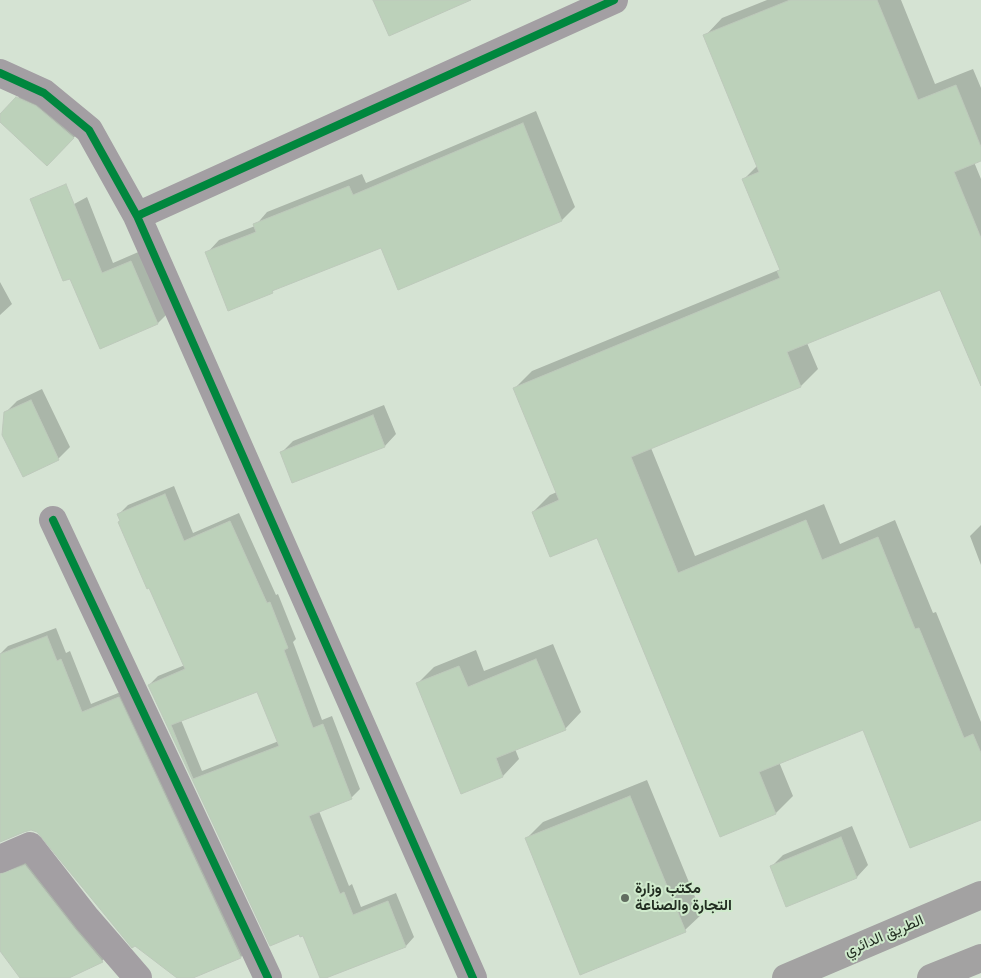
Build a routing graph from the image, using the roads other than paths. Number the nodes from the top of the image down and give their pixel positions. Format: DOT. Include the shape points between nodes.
graph roads {
  1 [pos="614,0"];
  2 [pos="0,73"];
  3 [pos="137,216"];
  4 [pos="53,520"];
  5 [pos="0,859"];
  6 [pos="981,894"];
  7 [pos="981,958"];
  8 [pos="138,978"];
  9 [pos="268,978"];
  10 [pos="473,978"];
  11 [pos="786,978"];
  12 [pos="931,978"];
  1 -- 3 [label="street"];
  2 -- 3 [label="street" via="44,93 88,130"];
  3 -- 10 [label="street"];
  4 -- 9 [label="street"];
  5 -- 8 [label="street" via="30,846"];
  6 -- 11 [label="main road, الطريق الدائري"];
  7 -- 12 [label="main road"];
}
